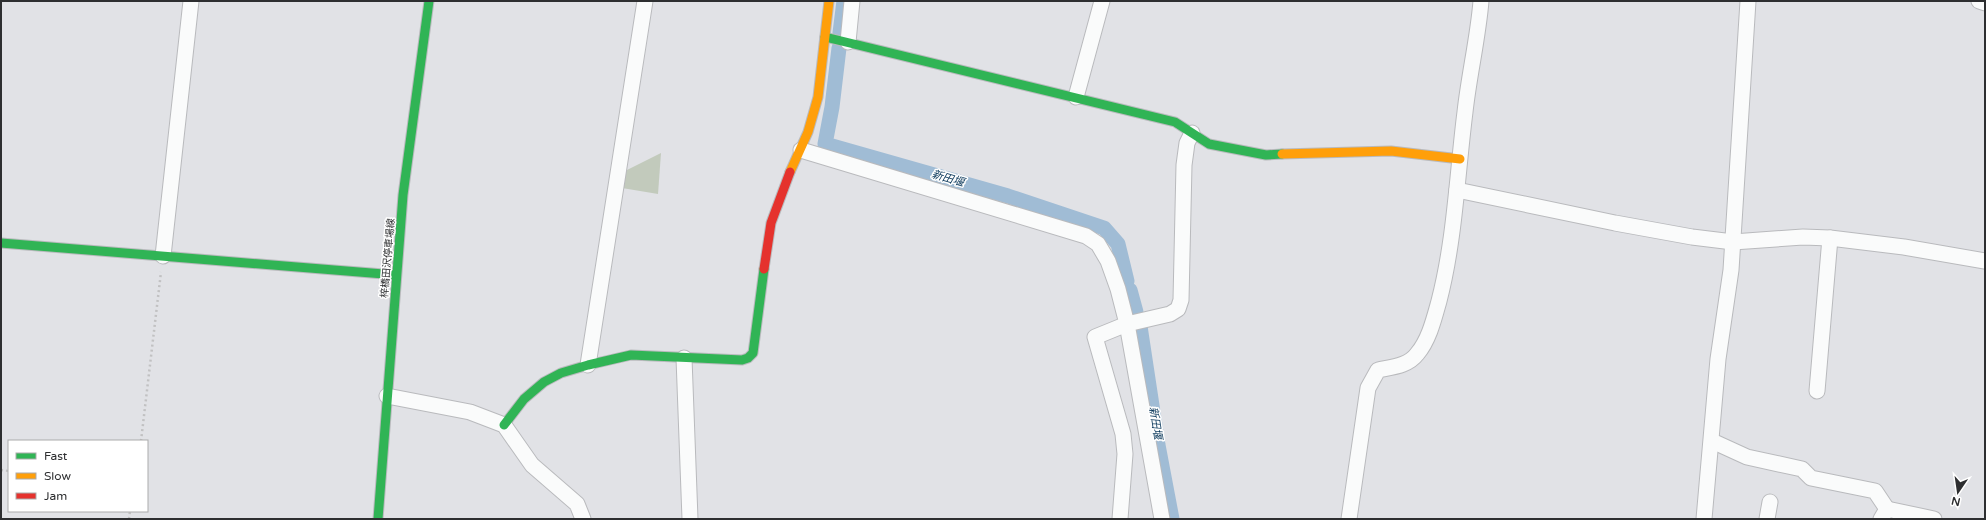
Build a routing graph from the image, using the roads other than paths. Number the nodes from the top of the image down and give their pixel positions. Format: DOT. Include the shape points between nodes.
graph roads {
  1 [pos="191,1"];
  2 [pos="429,1"];
  3 [pos="645,1"];
  4 [pos="829,1"];
  5 [pos="852,1"];
  6 [pos="1102,1"];
  7 [pos="1481,1"];
  8 [pos="1748,1"];
  9 [pos="1979,1"];
  10 [pos="1985,3"];
  11 [pos="825,37"];
  12 [pos="848,42"];
  13 [pos="1076,97"];
  14 [pos="1192,133"];
  15 [pos="801,150"];
  16 [pos="1460,160"];
  17 [pos="1457,190"];
  18 [pos="1830,238"];
  19 [pos="1733,242"];
  20 [pos="1,243"];
  21 [pos="164,256"];
  22 [pos="1985,261"];
  23 [pos="396,275"];
  24 [pos="1127,324"];
  25 [pos="684,358"];
  26 [pos="588,365"];
  27 [pos="1817,390"];
  28 [pos="387,396"];
  29 [pos="504,425"];
  30 [pos="1712,441"];
  31 [pos="1770,502"];
  32 [pos="1884,514"];
  33 [pos="378,519"];
  34 [pos="583,519"];
  35 [pos="690,519"];
  36 [pos="1120,519"];
  37 [pos="1162,519"];
  38 [pos="1349,519"];
  39 [pos="1704,519"];
  40 [pos="1767,519"];
  41 [pos="1934,519"];
  1 -- 21 [label="street"];
  2 -- 23 [label="street, 梓橋田沢停車場線" via="403,195"];
  3 -- 26 [label="street"];
  4 -- 11 [label="street"];
  5 -- 12 [label="street"];
  6 -- 13 [label="street"];
  7 -- 16 [label="street"];
  8 -- 19 [label="street"];
  9 -- 10 [label="street"];
  11 -- 12 [label="street"];
  11 -- 15 [label="street" via="818,97"];
  12 -- 13 [label="street"];
  13 -- 14 [label="street" via="1175,122 1185,126"];
  14 -- 16 [label="street" via="1209,144 1266,155 1391,152"];
  14 -- 24 [label="street" via="1187,143 1184,165 1181,300 1178,309 1170,314"];
  15 -- 24 [label="street" via="1086,236 1098,244 1108,262"];
  15 -- 25 [label="street" via="771,223 753,353 742,360"];
  16 -- 17 [label="street"];
  17 -- 19 [label="street" via="1615,223"];
  17 -- 38 [label="street" via="1446,271 1426,339 1416,355 1402,365 1378,370 1368,388"];
  18 -- 19 [label="street" via="1803,237"];
  18 -- 22 [label="street"];
  18 -- 27 [label="street"];
  19 -- 30 [label="street" via="1718,359"];
  20 -- 21 [label="street"];
  21 -- 23 [label="street"];
  23 -- 28 [label="street, 梓橋田沢停車場線"];
  24 -- 36 [label="street" via="1095,337 1123,434 1125,454"];
  24 -- 37 [label="street"];
  25 -- 26 [label="street" via="632,355"];
  25 -- 35 [label="street"];
  26 -- 29 [label="street" via="561,373 544,382 524,399"];
  28 -- 29 [label="street" via="470,412"];
  28 -- 33 [label="street, 梓橋田沢停車場線"];
  29 -- 34 [label="street" via="532,466 577,504"];
  30 -- 32 [label="street" via="1747,457 1802,469 1811,478 1875,491"];
  30 -- 39 [label="street"];
  31 -- 40 [label="street"];
  32 -- 41 [label="street"];
}
